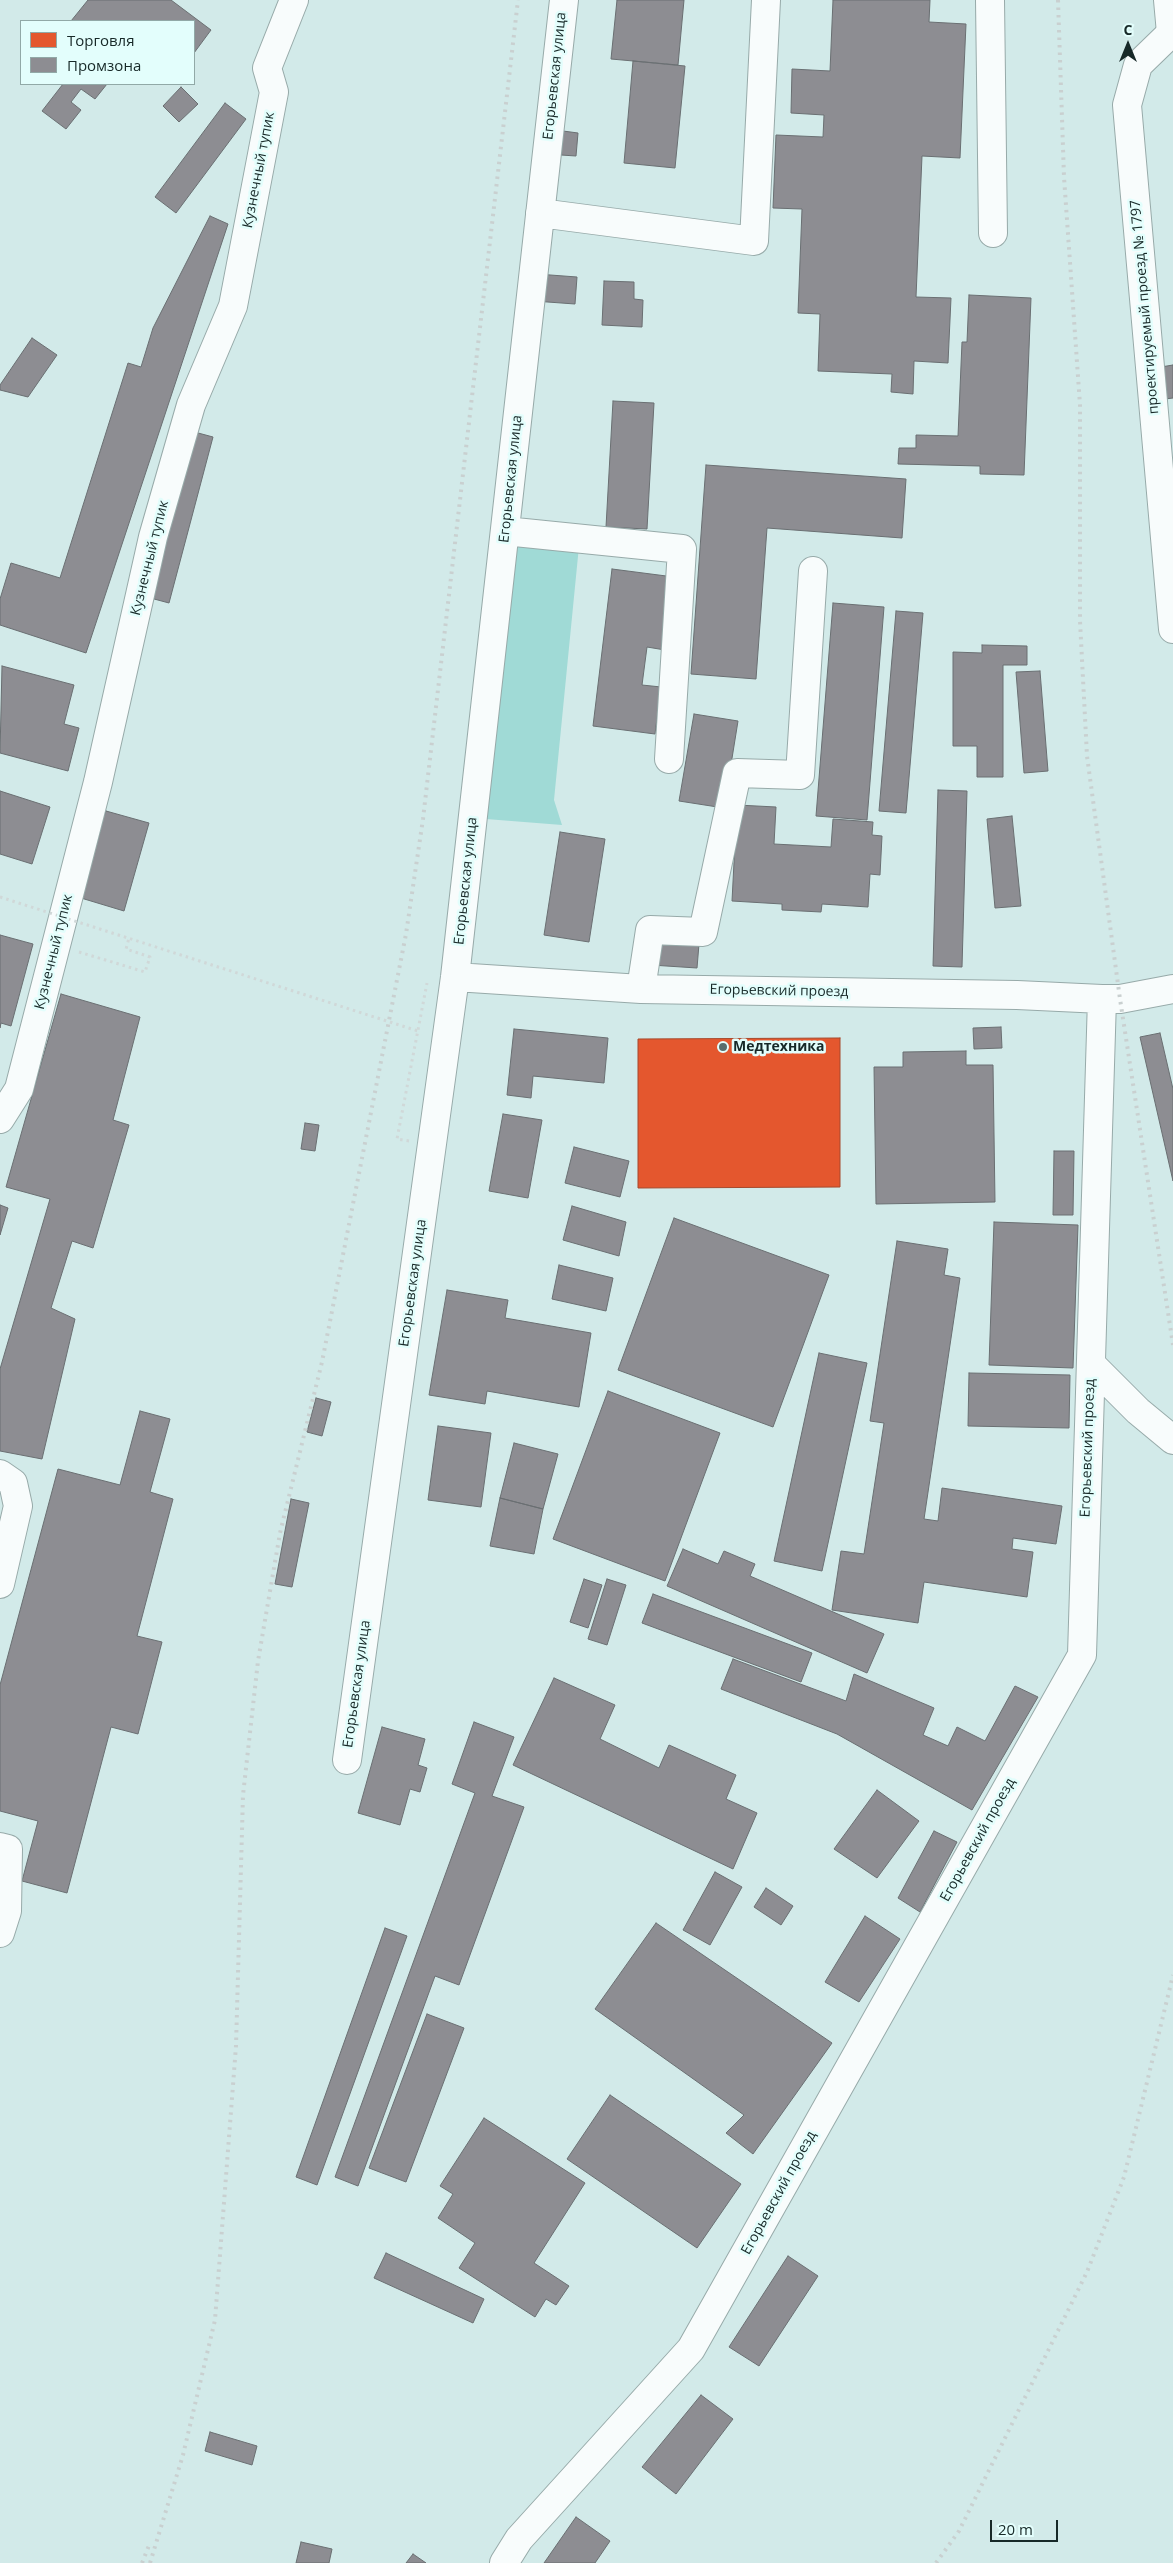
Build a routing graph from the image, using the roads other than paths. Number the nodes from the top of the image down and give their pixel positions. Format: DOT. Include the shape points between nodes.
graph roads {
  1 [pos="294,0"];
  2 [pos="564,0"];
  3 [pos="766,0"];
  4 [pos="990,0"];
  5 [pos="1168,0"];
  6 [pos="1172,32"];
  7 [pos="540,213"];
  8 [pos="993,233"];
  9 [pos="505,532"];
  10 [pos="814,571"];
  11 [pos="1173,629"];
  12 [pos="669,759"];
  13 [pos="455,978"];
  14 [pos="641,989"];
  15 [pos="1173,990"];
  16 [pos="1102,1000"];
  17 [pos="0,1118"];
  18 [pos="1091,1364"];
  19 [pos="1173,1440"];
  20 [pos="0,1474"];
  21 [pos="0,1584"];
  22 [pos="346,1760"];
  23 [pos="4,1848"];
  24 [pos="0,1933"];
  25 [pos="504,2563"];
  1 -- 17 [label="street, Кузнечный тупик" via="268,68 274,92 232,306 191,405 158,518 98,782 19,1089"];
  2 -- 7 [label="street, Егорьевская улица"];
  3 -- 7 [label="street" via="754,241"];
  4 -- 8 [label="street"];
  5 -- 6 [label="street, проектируемый проезд № 1797"];
  6 -- 11 [label="street, проектируемый проезд № 1797" via="1138,65 1127,104"];
  7 -- 9 [label="street, Егорьевская улица"];
  9 -- 12 [label="street" via="682,549"];
  9 -- 13 [label="street, Егорьевская улица"];
  10 -- 14 [label="street" via="800,775 737,773 703,932 650,930"];
  13 -- 14 [label="street, Егорьевский проезд"];
  13 -- 22 [label="street, Егорьевская улица"];
  14 -- 16 [label="street, Егорьевский проезд" via="1007,995"];
  15 -- 16 [label="street, Егорьевский проезд"];
  16 -- 18 [label="street, Егорьевский проезд"];
  18 -- 19 [label="street" via="1138,1411"];
  18 -- 25 [label="street, Егорьевский проезд" via="1082,1655 691,2349 519,2540"];
  20 -- 21 [label="street" via="12,1484 18,1506"];
  23 -- 24 [label="street" via="7,1911"];
}
